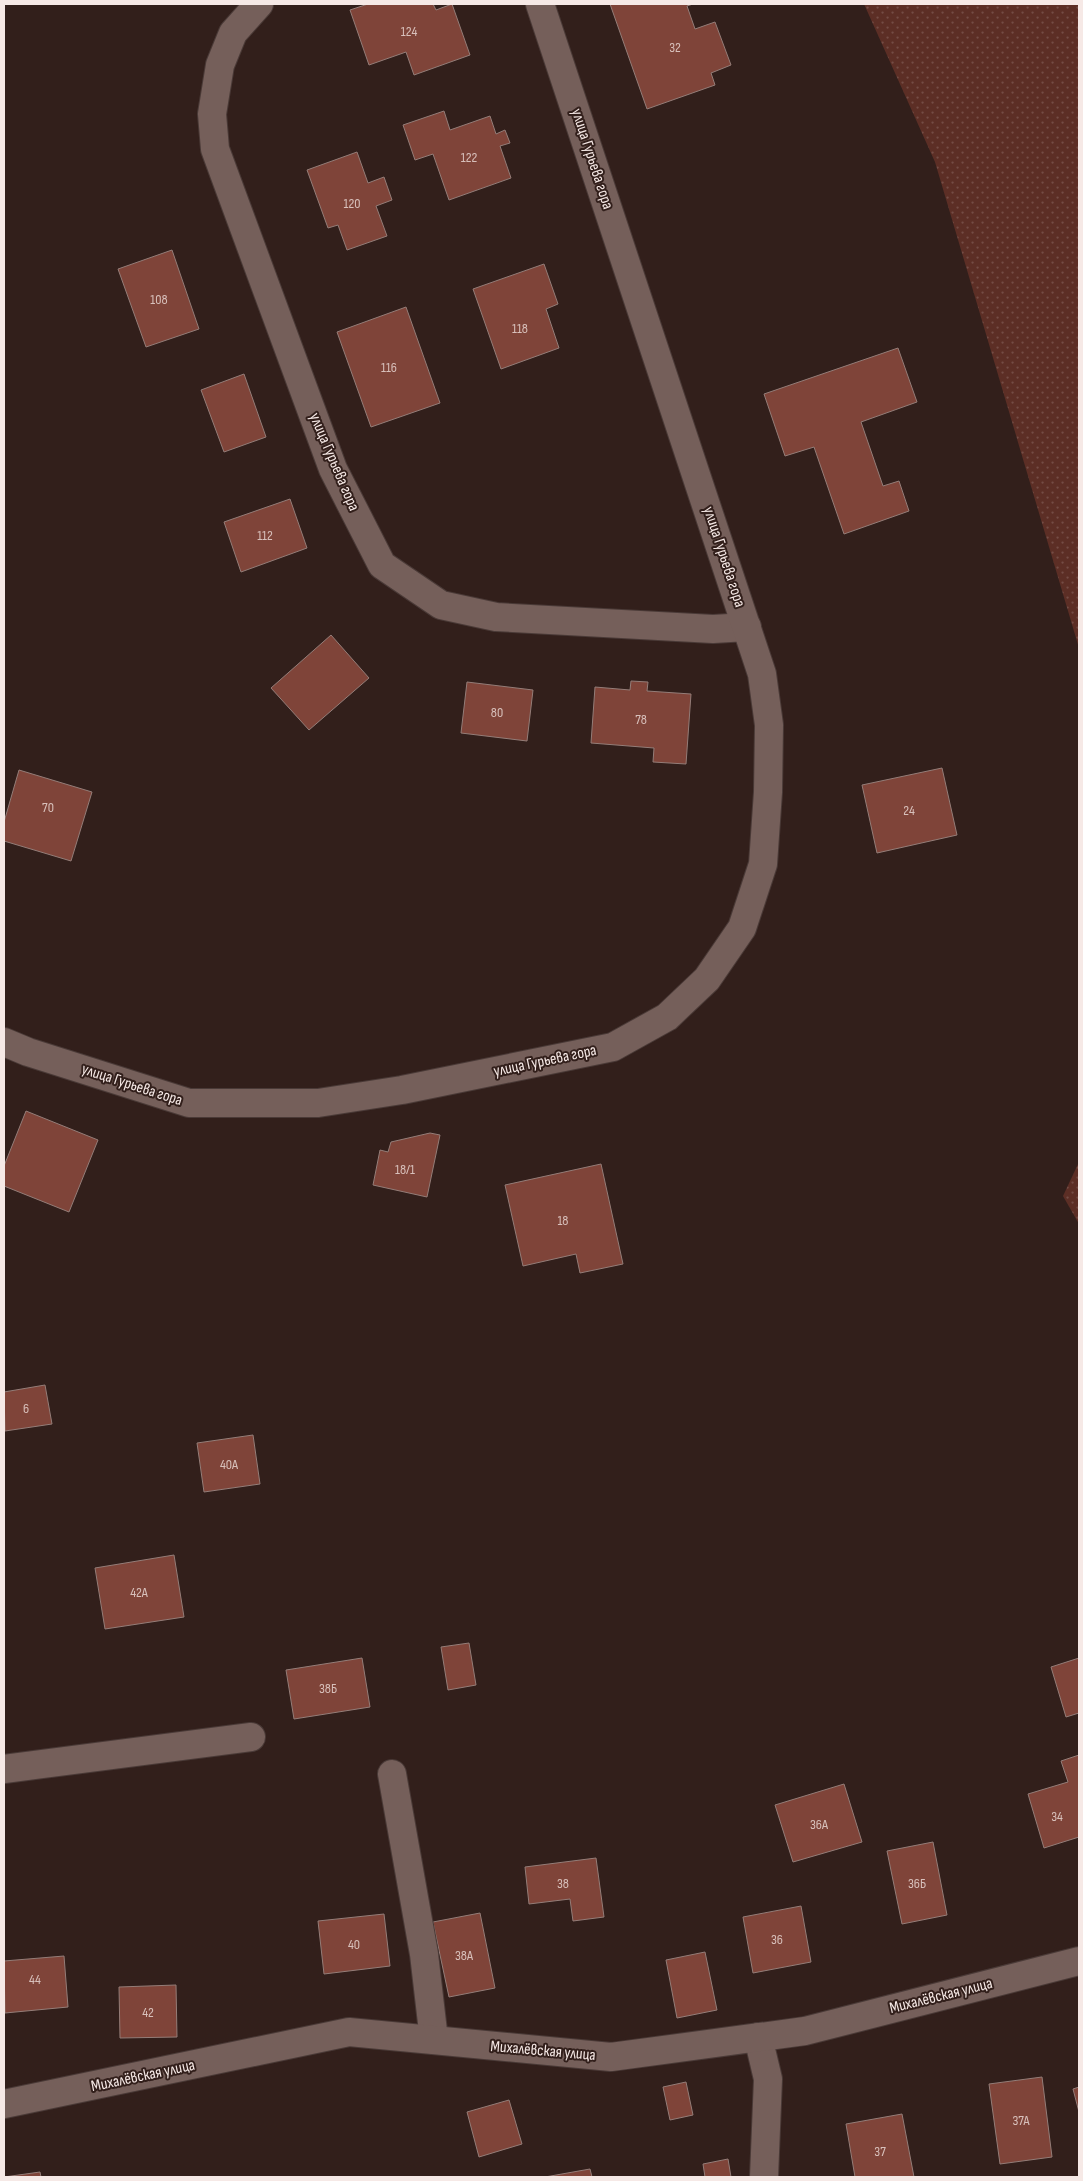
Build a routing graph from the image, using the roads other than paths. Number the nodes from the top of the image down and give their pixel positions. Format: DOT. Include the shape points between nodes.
graph roads {
  1 [pos="259,4"];
  2 [pos="540,4"];
  3 [pos="746,627"];
  4 [pos="4,1042"];
  5 [pos="252,1737"];
  6 [pos="4,1769"];
  7 [pos="392,1774"];
  8 [pos="1079,1961"];
  9 [pos="758,2037"];
  10 [pos="434,2040"];
  11 [pos="4,2104"];
  12 [pos="764,2177"];
  1 -- 3 [label="street, улица Гурьева гора" via="233,34 220,65 212,114 215,149 333,469 382,565 441,605 496,617"];
  2 -- 3 [label="street, улица Гурьева гора"];
  3 -- 4 [label="street, улица Гурьева гора" via="762,674 769,725 763,864 742,928 707,978 667,1017 613,1047 402,1090 318,1103 189,1103"];
  5 -- 6 [label="street"];
  7 -- 10 [label="street" via="424,1954"];
  8 -- 9 [label="street, Михалёвская улица" via="805,2031"];
  9 -- 10 [label="street, Михалёвская улица" via="611,2057"];
  9 -- 12 [label="street" via="768,2079"];
  10 -- 11 [label="street, Михалёвская улица" via="349,2032"];
}
